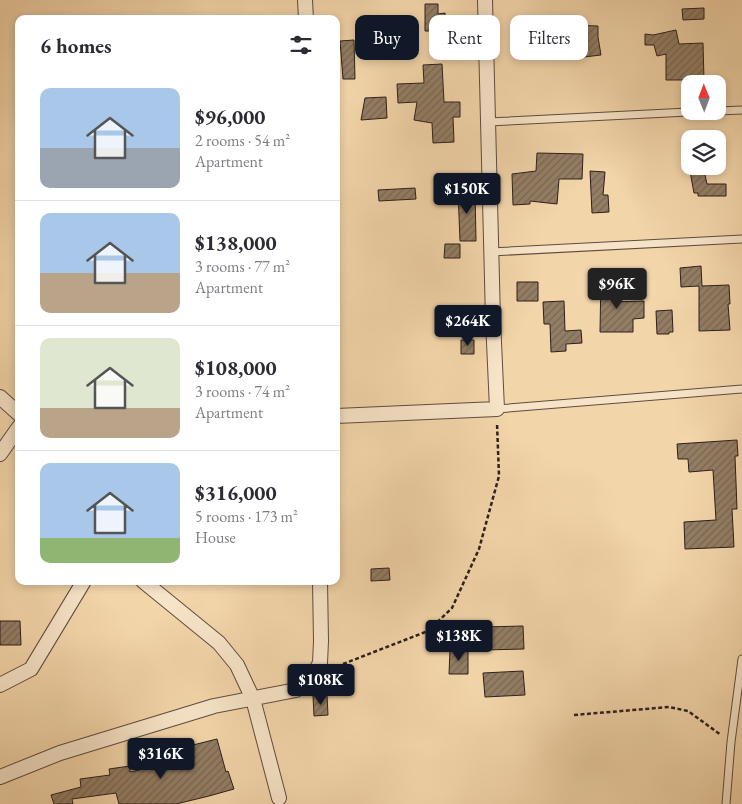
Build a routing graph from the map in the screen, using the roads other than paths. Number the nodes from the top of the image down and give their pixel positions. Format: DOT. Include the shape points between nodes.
graph roads {
  1 [pos="304,0"];
  2 [pos="486,0"];
  3 [pos="306,15"];
  4 [pos="742,110"];
  5 [pos="726,111"];
  6 [pos="681,112"];
  7 [pos="488,122"];
  8 [pos="742,239"];
  9 [pos="491,252"];
  10 [pos="742,389"];
  11 [pos="0,397"];
  12 [pos="497,408"];
  13 [pos="15,410"];
  14 [pos="340,416"];
  15 [pos="15,433"];
  16 [pos="0,454"];
  17 [pos="82,585"];
  18 [pos="148,585"];
  19 [pos="320,585"];
  20 [pos="742,659"];
  21 [pos="0,685"];
  22 [pos="253,699"];
  23 [pos="0,777"];
  24 [pos="279,798"];
  25 [pos="726,804"];
  1 -- 3 [label="street"];
  2 -- 7 [label="street"];
  4 -- 5 [label="lane"];
  6 -- 7 [label="lane"];
  7 -- 9 [label="street"];
  8 -- 9 [label="lane"];
  9 -- 12 [label="street"];
  10 -- 12 [label="lane"];
  11 -- 13 [label="street"];
  12 -- 14 [label="street"];
  15 -- 16 [label="street"];
  17 -- 21 [label="street" via="31,669"];
  18 -- 22 [label="street" via="219,643 237,664"];
  19 -- 22 [label="street" via="320,663 312,677 296,690"];
  20 -- 25 [label="lane"];
  22 -- 23 [label="street" via="214,706 60,752"];
  22 -- 24 [label="street"];
}
